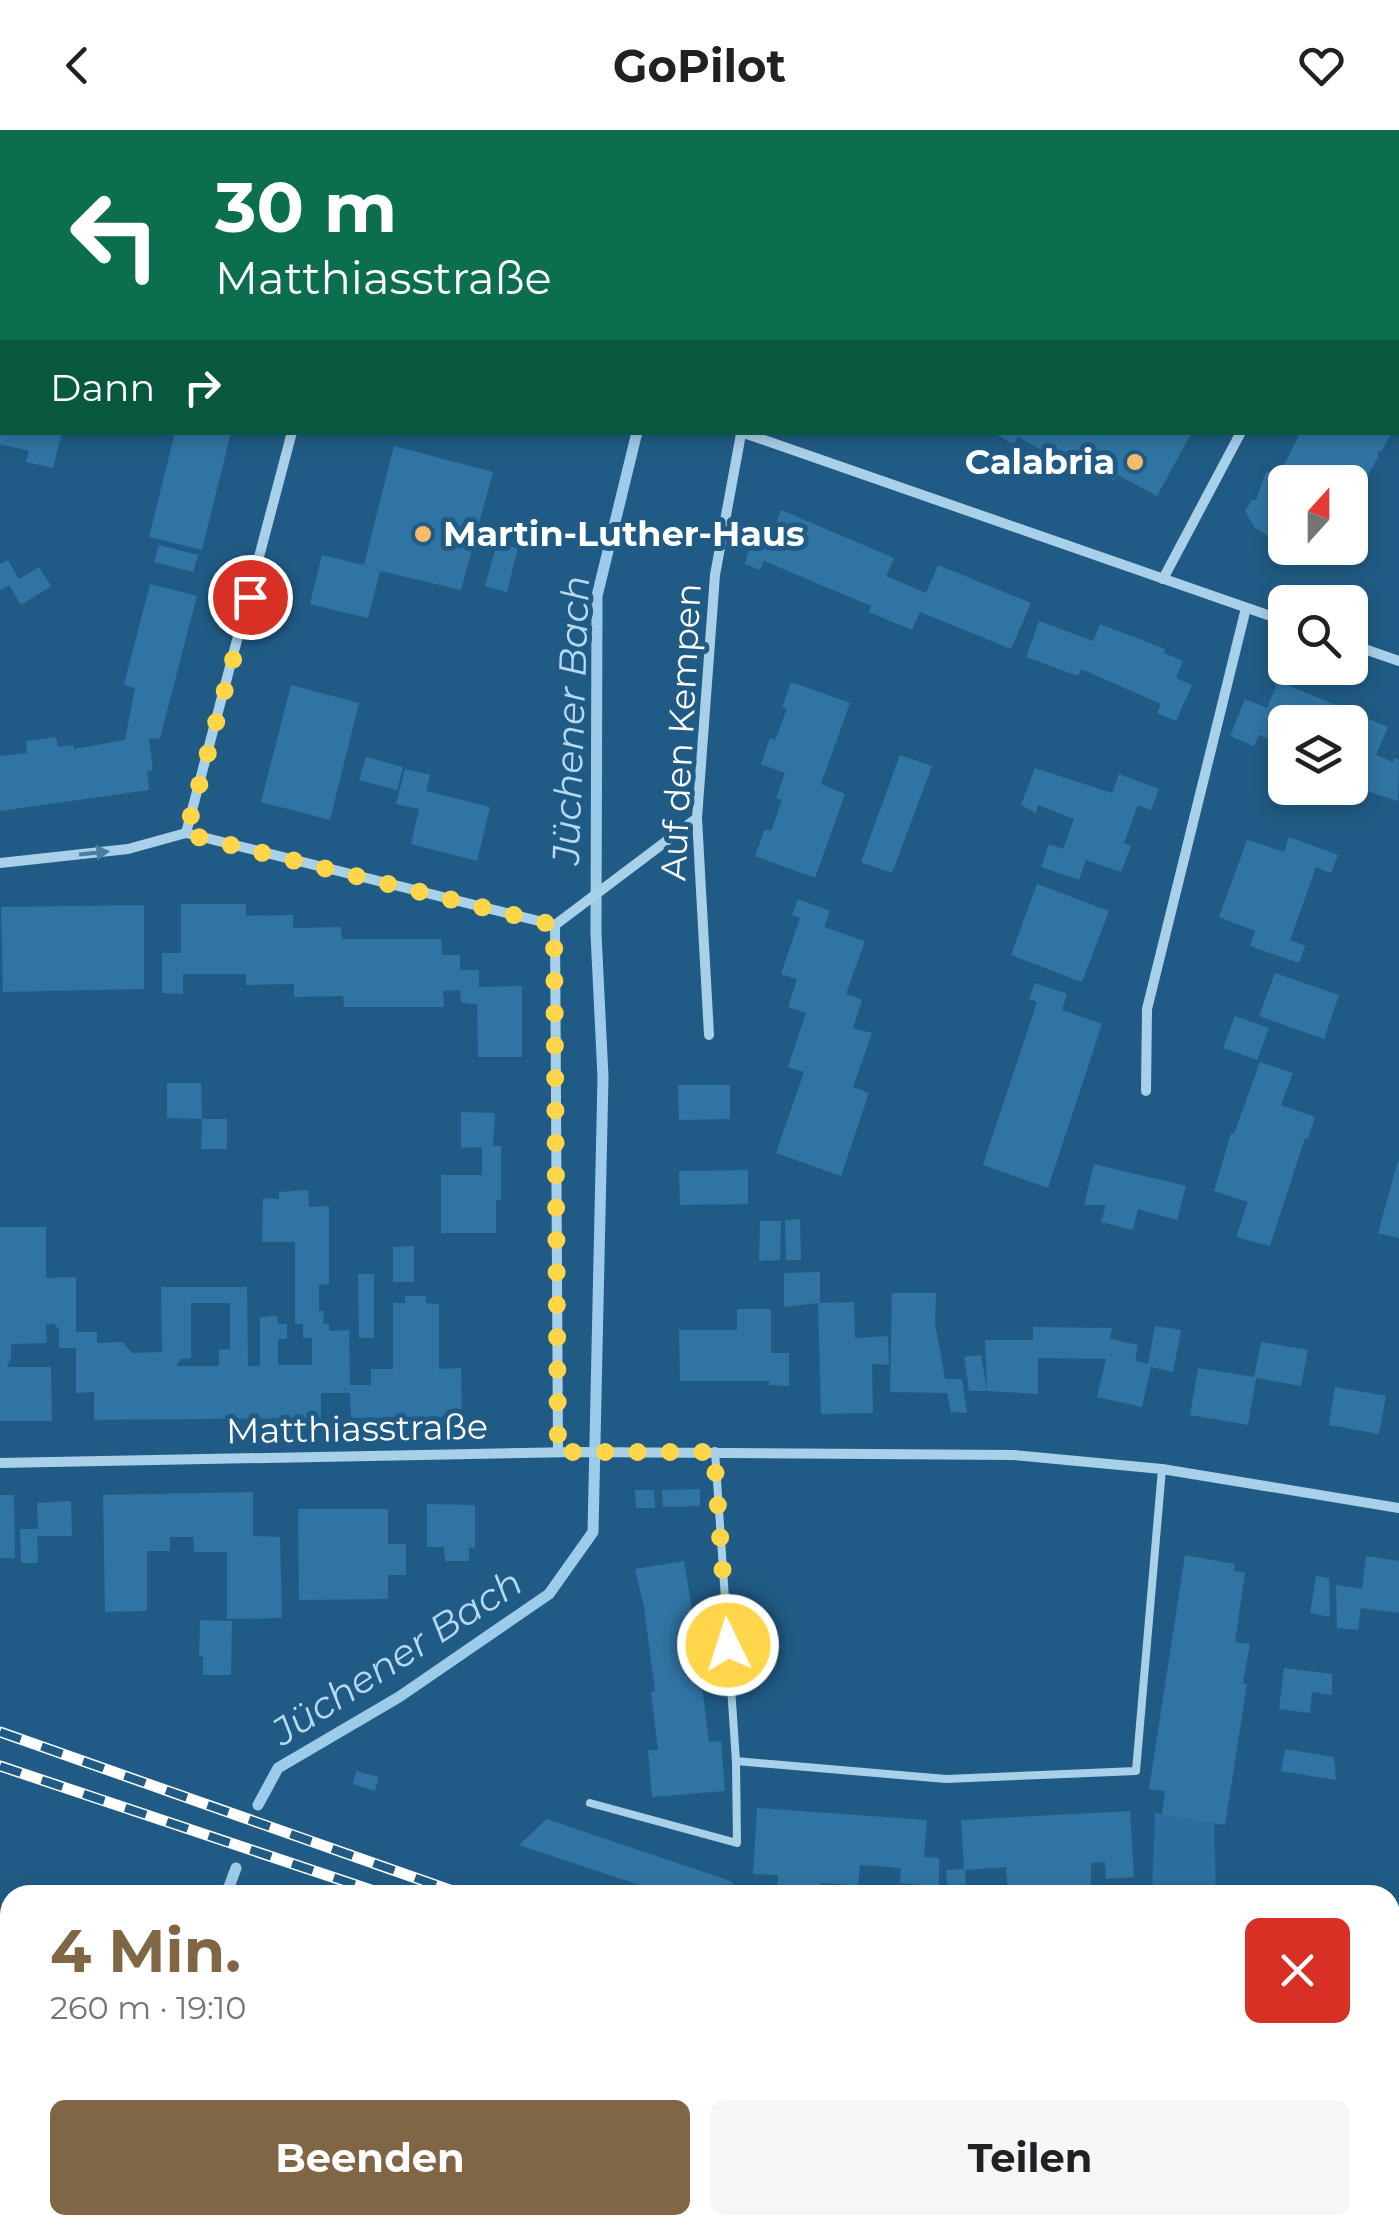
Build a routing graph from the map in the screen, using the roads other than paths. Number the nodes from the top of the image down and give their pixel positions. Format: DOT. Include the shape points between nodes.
graph roads {
  1 [pos="291,435"];
  2 [pos="741,435"];
  3 [pos="747,435"];
  4 [pos="1239,435"];
  5 [pos="1163,579"];
  6 [pos="1246,608"];
  7 [pos="1268,615"];
  8 [pos="1368,650"];
  9 [pos="1399,661"];
  10 [pos="697,818"];
  11 [pos="186,834"];
  12 [pos="0,863"];
  13 [pos="554,925"];
  14 [pos="709,1035"];
  15 [pos="1146,1091"];
  16 [pos="558,1452"];
  17 [pos="714,1452"];
  18 [pos="0,1463"];
  19 [pos="1162,1469"];
  20 [pos="1399,1508"];
  21 [pos="736,1761"];
  22 [pos="590,1803"];
  1 -- 11 [label="street"];
  2 -- 10 [label="street, Auf den Kempen" via="710,620"];
  3 -- 5 [label="street, Auf den Kempen"];
  4 -- 5 [label="street"];
  5 -- 6 [label="street, Auf den Kempen"];
  6 -- 7 [label="street, Auf den Kempen"];
  6 -- 15 [label="street" via="1147,1009"];
  8 -- 9 [label="street"];
  10 -- 13 [label="street"];
  10 -- 14 [label="street, Auf den Kempen"];
  12 -- 11 [label="street, one-way" via="128,849"];
  11 -- 13 [label="street"];
  13 -- 16 [label="street"];
  16 -- 17 [label="street, Matthiasstraße"];
  16 -- 18 [label="street, Matthiasstraße"];
  17 -- 19 [label="street, Matthiasstraße" via="1014,1455"];
  17 -- 21 [label="lane"];
  19 -- 20 [label="street, Matthiasstraße"];
  19 -- 21 [label="lane" via="1136,1771 946,1779"];
  21 -- 22 [label="lane" via="737,1843"];
}
